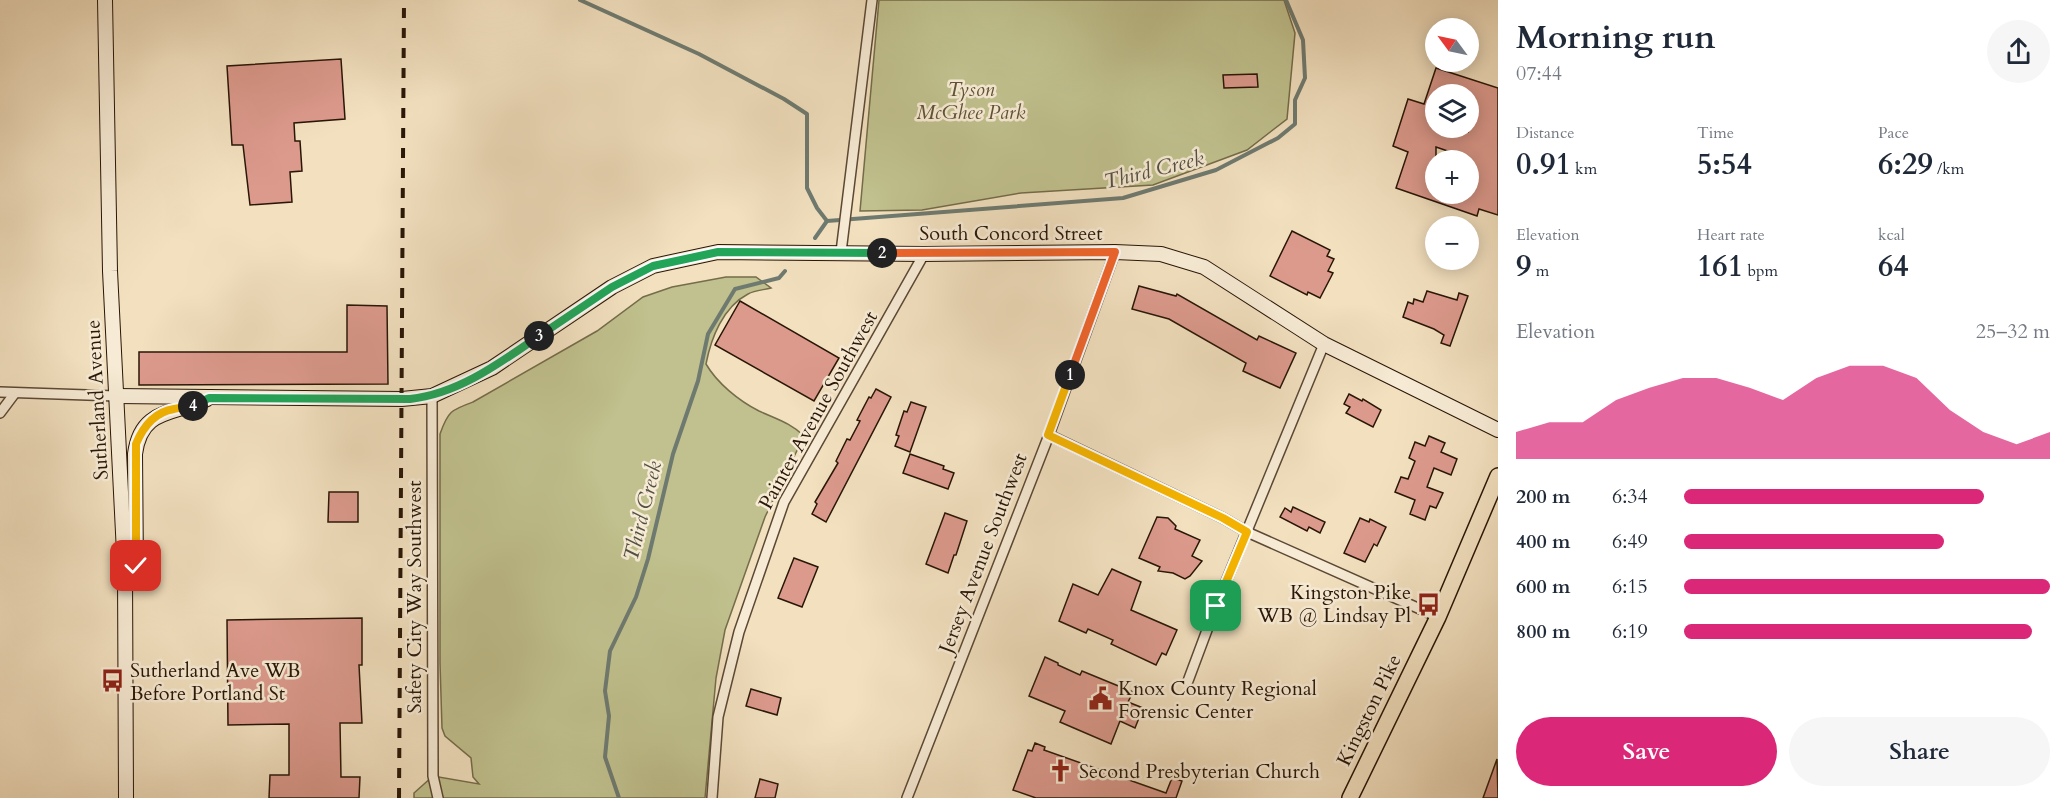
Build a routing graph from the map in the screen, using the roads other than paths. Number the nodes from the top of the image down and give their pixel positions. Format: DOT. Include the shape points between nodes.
graph roads {
  1 [pos="105,0"];
  2 [pos="872,0"];
  3 [pos="841,252"];
  4 [pos="1115,252"];
  5 [pos="924,254"];
  6 [pos="1324,344"];
  7 [pos="0,392"];
  8 [pos="15,393"];
  9 [pos="116,396"];
  10 [pos="432,396"];
  11 [pos="209,398"];
  12 [pos="0,414"];
  13 [pos="1498,430"];
  14 [pos="1048,435"];
  15 [pos="1498,476"];
  16 [pos="1247,532"];
  17 [pos="125,583"];
  18 [pos="1438,617"];
  19 [pos="1188,681"];
  20 [pos="126,798"];
  21 [pos="438,798"];
  22 [pos="712,798"];
  23 [pos="907,798"];
  24 [pos="1350,798"];
  1 -- 9 [label="street, Sutherland Avenue"];
  2 -- 3 [label="street"];
  3 -- 5 [label="street, South Concord Street"];
  3 -- 10 [label="street, South Concord Street" via="718,252 653,266 612,287 492,368"];
  4 -- 5 [label="street, South Concord Street"];
  4 -- 6 [label="street, South Concord Street" via="1161,254 1204,267"];
  4 -- 14 [label="street, Jersey Avenue Southwest"];
  5 -- 22 [label="street, Painter Avenue Southwest" via="784,502 739,632 718,717"];
  6 -- 13 [label="street, South Concord Street"];
  6 -- 16 [label="street"];
  7 -- 8 [label="street"];
  8 -- 9 [label="street"];
  8 -- 12 [label="street"];
  9 -- 11 [label="street, South Concord Street"];
  9 -- 17 [label="street, Sutherland Avenue"];
  10 -- 11 [label="street, South Concord Street"];
  10 -- 21 [label="street, Safety City Way Southwest" via="433,776"];
  11 -- 17 [label="street" via="190,408 162,413 148,423 139,437 135,454 136,566"];
  14 -- 16 [label="street"];
  14 -- 23 [label="street, Jersey Avenue Southwest"];
  15 -- 18 [label="main road, Kingston Pike"];
  16 -- 18 [label="street"];
  16 -- 19 [label="street"];
  17 -- 20 [label="street, Sutherland Avenue"];
  18 -- 24 [label="main road, Kingston Pike"];
}
